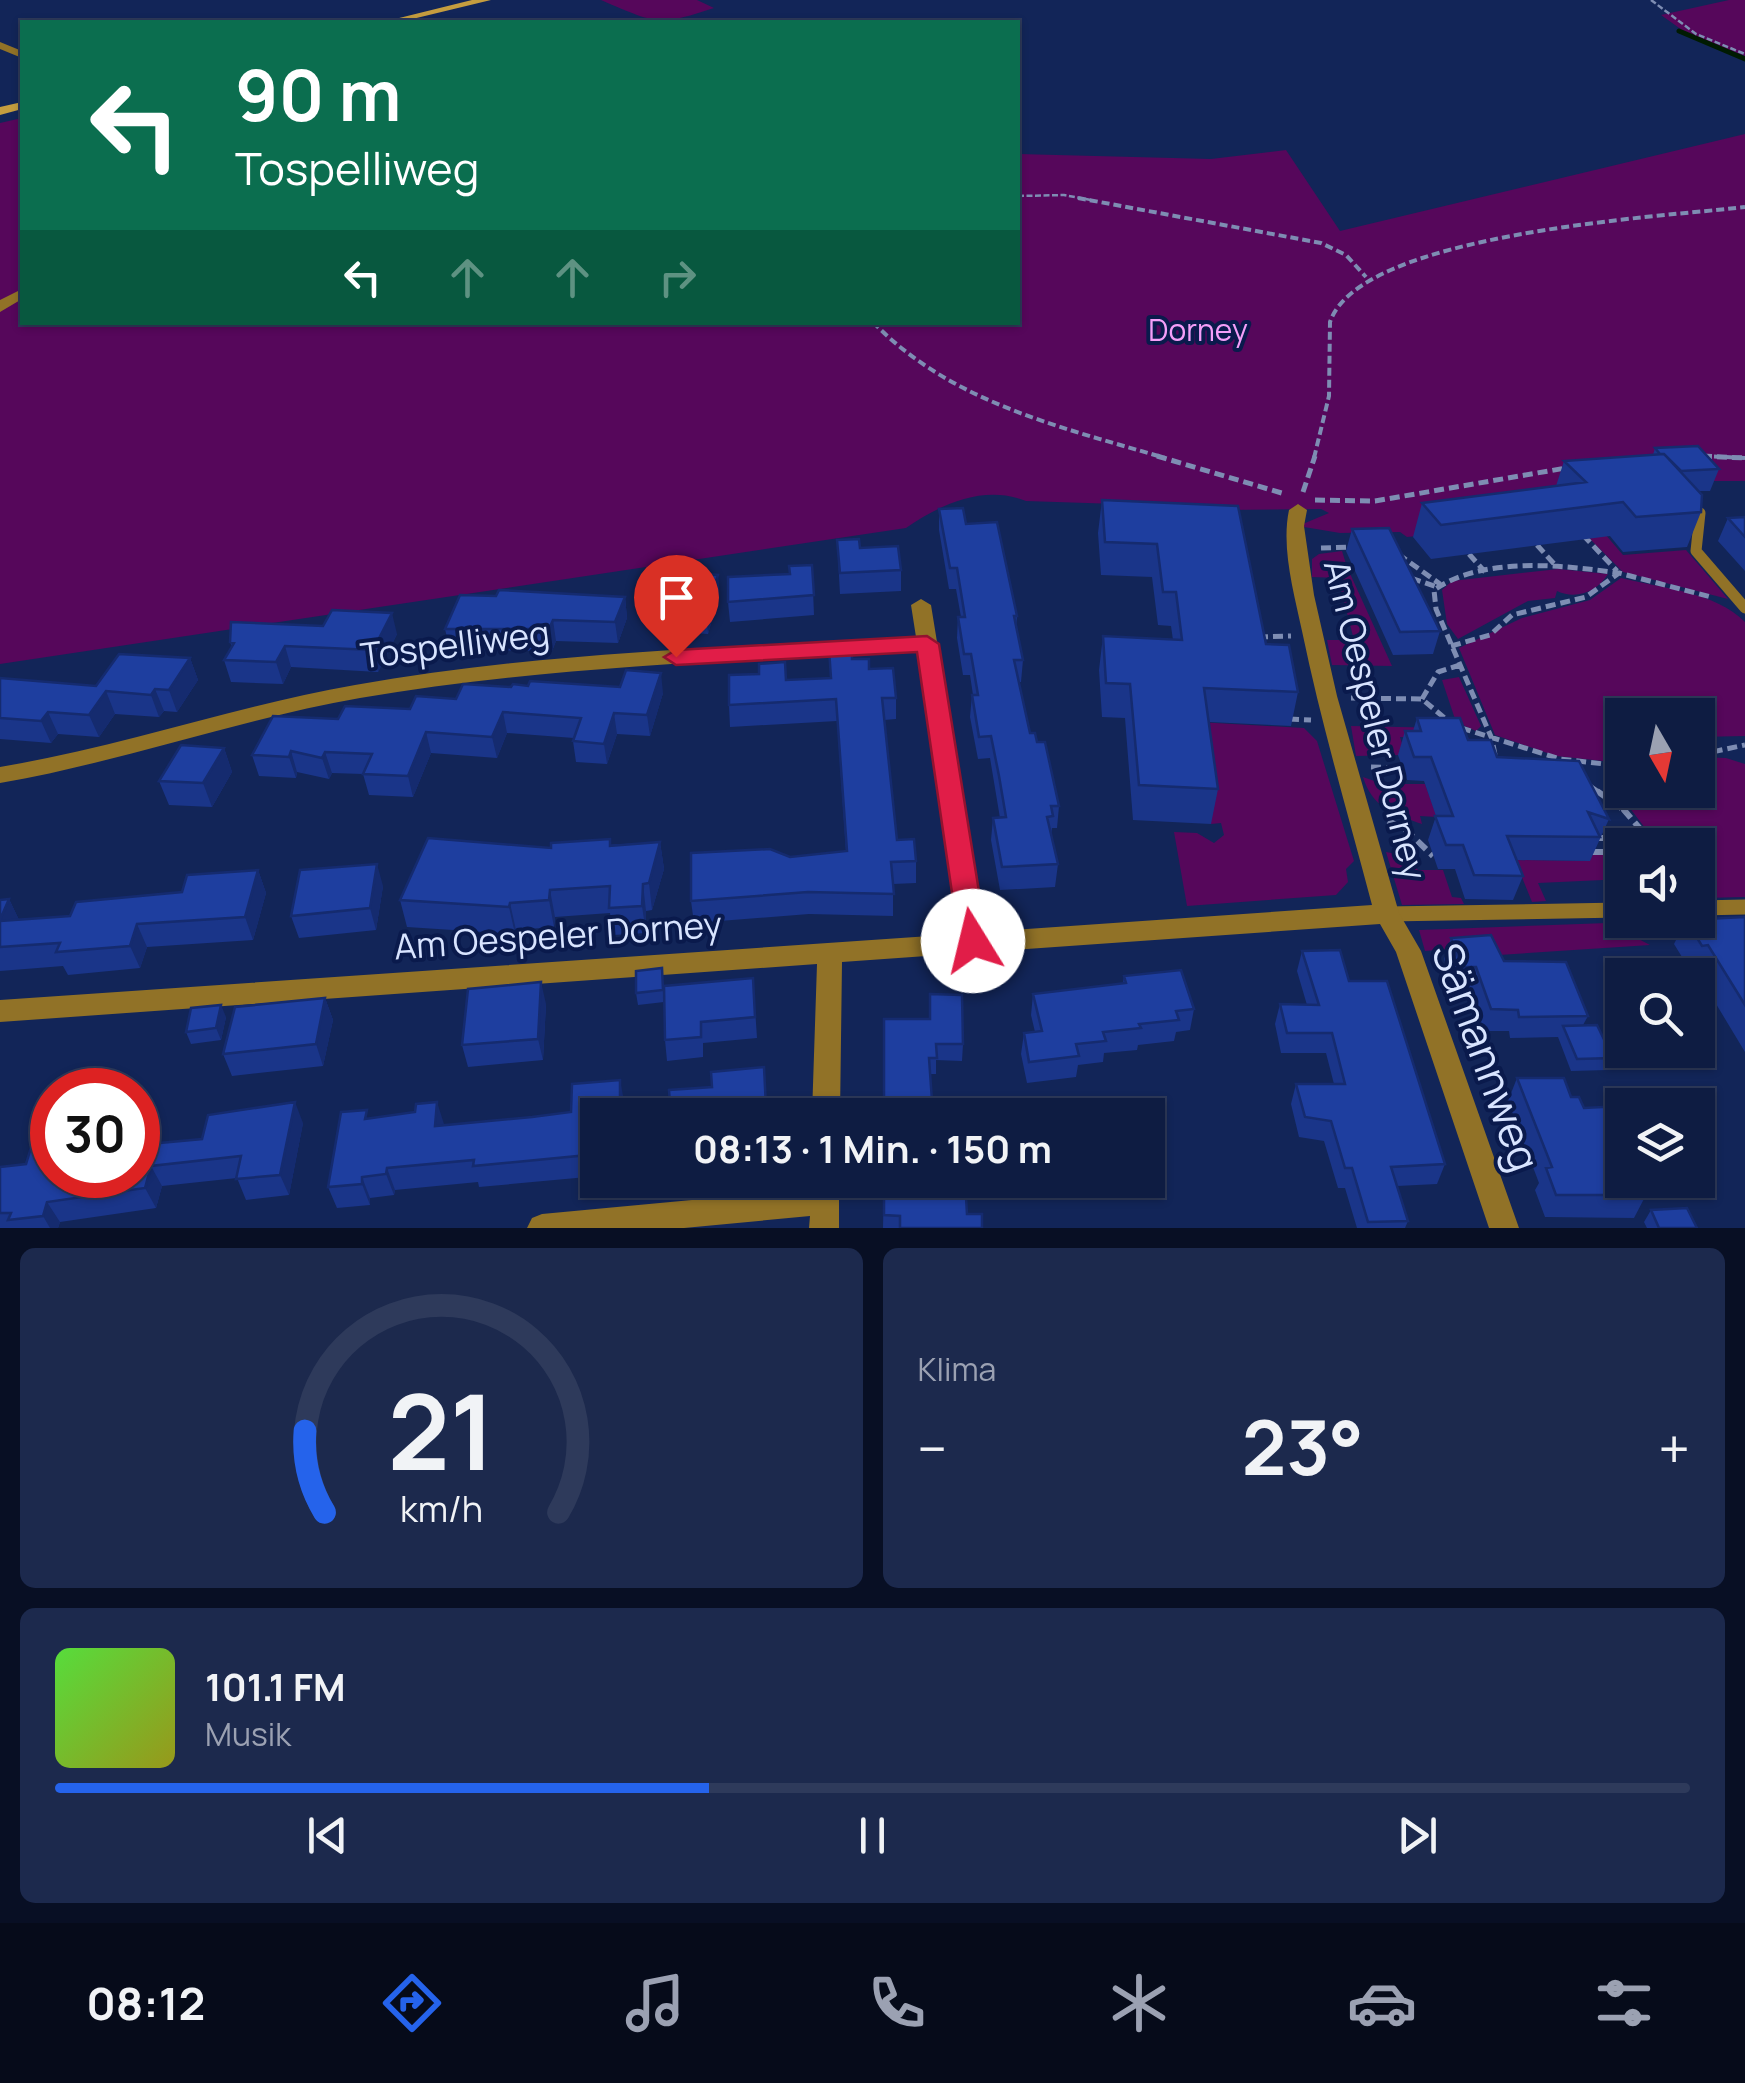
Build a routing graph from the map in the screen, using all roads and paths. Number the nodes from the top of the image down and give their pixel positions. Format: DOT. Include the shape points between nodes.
graph roads {
  1 [pos="486,0"];
  2 [pos="1651,0"];
  3 [pos="397,20"];
  4 [pos="1745,54"];
  5 [pos="1020,196"];
  6 [pos="1745,207"];
  7 [pos="1366,277"];
  8 [pos="876,325"];
  9 [pos="1685,458"];
  10 [pos="1745,458"];
  11 [pos="1580,466"];
  12 [pos="1300,504"];
  13 [pos="1700,513"];
  14 [pos="1582,535"];
  15 [pos="1538,544"];
  16 [pos="1388,546"];
  17 [pos="1352,547"];
  18 [pos="1298,548"];
  19 [pos="1469,554"];
  20 [pos="1556,566"];
  21 [pos="1486,572"];
  22 [pos="1619,573"];
  23 [pos="1400,577"];
  24 [pos="1438,585"];
  25 [pos="921,605"];
  26 [pos="1744,607"];
  27 [pos="1266,635"];
  28 [pos="927,644"];
  29 [pos="1451,646"];
  30 [pos="1258,651"];
  31 [pos="1460,664"];
  32 [pos="1326,696"];
  33 [pos="1422,699"];
  34 [pos="1290,719"];
  35 [pos="1306,719"];
  36 [pos="1492,739"];
  37 [pos="1745,745"];
  38 [pos="1526,751"];
  39 [pos="1715,751"];
  40 [pos="1496,758"];
  41 [pos="1605,765"];
  42 [pos="1569,770"];
  43 [pos="0,775"];
  44 [pos="1582,780"];
  45 [pos="1358,808"];
  46 [pos="1624,810"];
  47 [pos="1639,828"];
  48 [pos="1401,838"];
  49 [pos="1415,838"];
  50 [pos="1596,838"];
  51 [pos="1605,839"];
  52 [pos="1586,852"];
  53 [pos="1605,852"];
  54 [pos="1434,856"];
  55 [pos="1745,907"];
  56 [pos="1715,908"];
  57 [pos="1605,910"];
  58 [pos="1387,914"];
  59 [pos="973,941"];
  60 [pos="830,951"];
  61 [pos="0,1012"];
  62 [pos="826,1098"];
  63 [pos="824,1203"];
  64 [pos="542,1228"];
  65 [pos="1504,1228"];
  1 -- 3 [label="main road"];
  2 -- 4 [label="path" via="1696,34"];
  5 -- 7 [label="path" via="1064,195 1321,243 1346,255"];
  6 -- 7 [label="path" via="1492,240"];
  7 -- 12 [label="path" via="1331,316 1330,397"];
  8 -- 12 [label="path" via="921,367 963,391"];
  9 -- 10 [label="path"];
  11 -- 12 [label="path" via="1376,501"];
  12 -- 18 [label="street, Am Oespeler Dorney"];
  13 -- 26 [label="lane" via="1696,551"];
  14 -- 22 [label="path"];
  15 -- 20 [label="path"];
  16 -- 24 [label="path"];
  17 -- 18 [label="path"];
  18 -- 32 [label="street, Am Oespeler Dorney"];
  19 -- 21 [label="path"];
  20 -- 21 [label="path"];
  20 -- 22 [label="path"];
  21 -- 24 [label="path"];
  22 -- 26 [label="path"];
  22 -- 29 [label="path" via="1586,597 1512,615 1490,634"];
  23 -- 24 [label="path"];
  24 -- 29 [label="path" via="1436,609"];
  25 -- 28 [label="street"];
  27 -- 30 [label="path" via="1256,638"];
  28 -- 43 [label="street, Tospelliweg" via="602,663 360,690 114,755"];
  28 -- 59 [label="street"];
  29 -- 31 [label="path"];
  31 -- 33 [label="path" via="1438,672"];
  31 -- 36 [label="path"];
  32 -- 33 [label="path"];
  32 -- 45 [label="street, Am Oespeler Dorney"];
  33 -- 36 [label="path" via="1451,724"];
  34 -- 35 [label="path"];
  36 -- 38 [label="path"];
  36 -- 40 [label="path"];
  37 -- 39 [label="path"];
  38 -- 41 [label="path"];
  38 -- 42 [label="path"];
  44 -- 46 [label="path"];
  45 -- 49 [label="path"];
  45 -- 58 [label="street, Am Oespeler Dorney"];
  46 -- 47 [label="path"];
  48 -- 49 [label="path"];
  49 -- 54 [label="path"];
  50 -- 51 [label="path"];
  52 -- 53 [label="path"];
  55 -- 56 [label="lane"];
  57 -- 58 [label="lane"];
  58 -- 59 [label="street, Am Oespeler Dorney"];
  58 -- 65 [label="street, Sämannweg" via="1408,951"];
  59 -- 60 [label="street, Am Oespeler Dorney"];
  60 -- 61 [label="street, Am Oespeler Dorney"];
  60 -- 62 [label="street"];
  63 -- 64 [label="street"];
}
